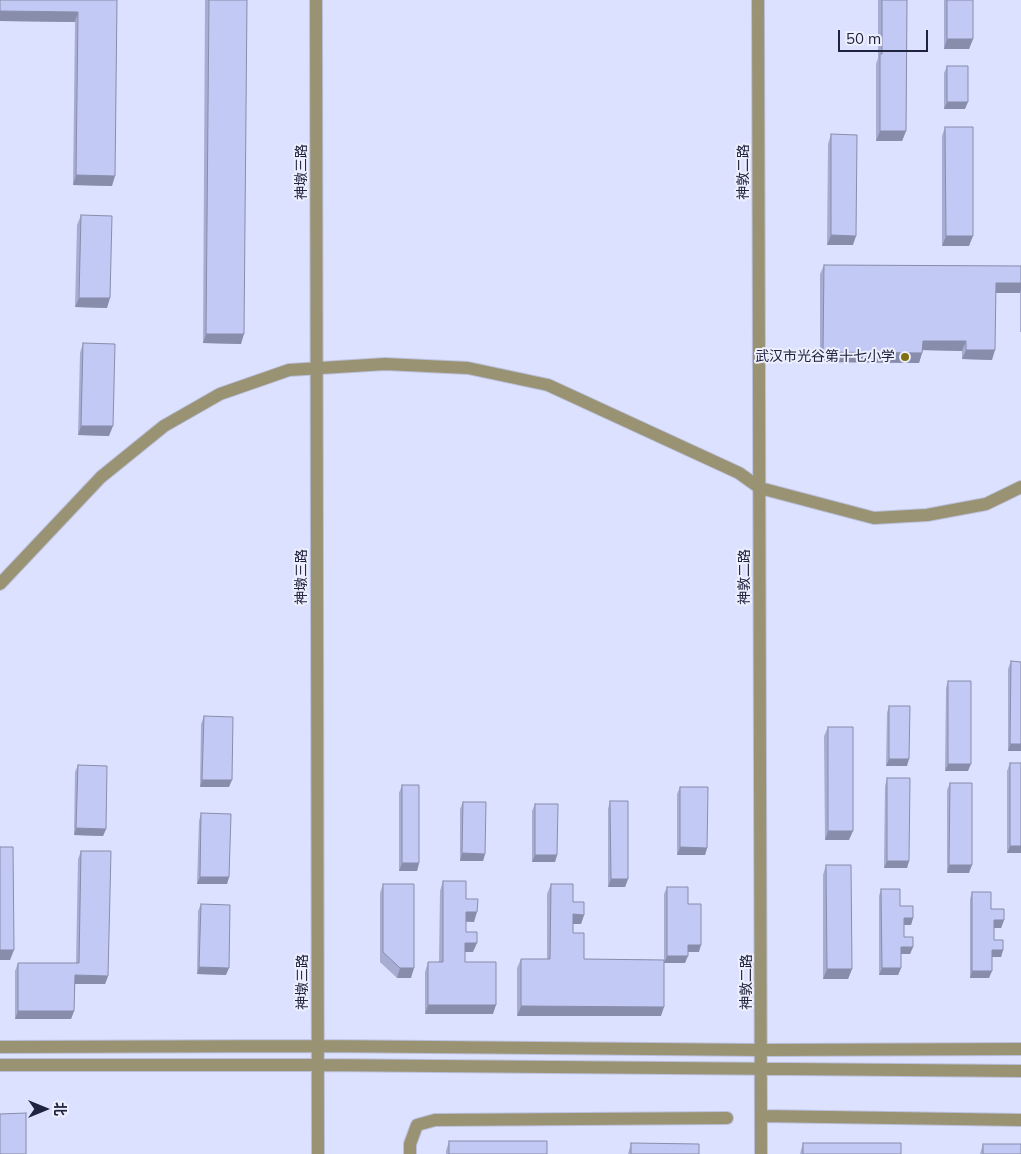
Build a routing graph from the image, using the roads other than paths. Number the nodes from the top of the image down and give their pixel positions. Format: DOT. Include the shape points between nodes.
graph roads {
  1 [pos="316,0"];
  2 [pos="758,0"];
  3 [pos="317,368"];
  4 [pos="1021,487"];
  5 [pos="760,488"];
  6 [pos="0,584"];
  7 [pos="318,1046"];
  8 [pos="0,1047"];
  9 [pos="1021,1049"];
  10 [pos="762,1050"];
  11 [pos="0,1065"];
  12 [pos="318,1065"];
  13 [pos="762,1069"];
  14 [pos="1021,1071"];
  15 [pos="761,1116"];
  16 [pos="728,1118"];
  17 [pos="1021,1120"];
  18 [pos="318,1154"];
  19 [pos="410,1154"];
  20 [pos="761,1154"];
  1 -- 3 [label="street, 神墩三路"];
  2 -- 5 [label="street, 神敦二路"];
  3 -- 5 [label="street" via="385,364 468,368 548,386 739,473"];
  3 -- 6 [label="street" via="289,370 220,394 164,426 101,477"];
  3 -- 7 [label="street, 神墩三路"];
  4 -- 5 [label="street" via="986,504 927,515 874,518"];
  5 -- 10 [label="street, 神敦二路"];
  7 -- 8 [label="street"];
  7 -- 10 [label="street"];
  7 -- 12 [label="street, 神墩三路"];
  9 -- 10 [label="street"];
  10 -- 13 [label="street, 神敦二路"];
  11 -- 12 [label="street"];
  12 -- 13 [label="street"];
  12 -- 18 [label="street, 神墩三路"];
  13 -- 14 [label="street"];
  13 -- 15 [label="street, 神敦二路"];
  15 -- 17 [label="street"];
  15 -- 20 [label="street, 神敦二路"];
  16 -- 19 [label="street" via="435,1120 417,1125"];
}
